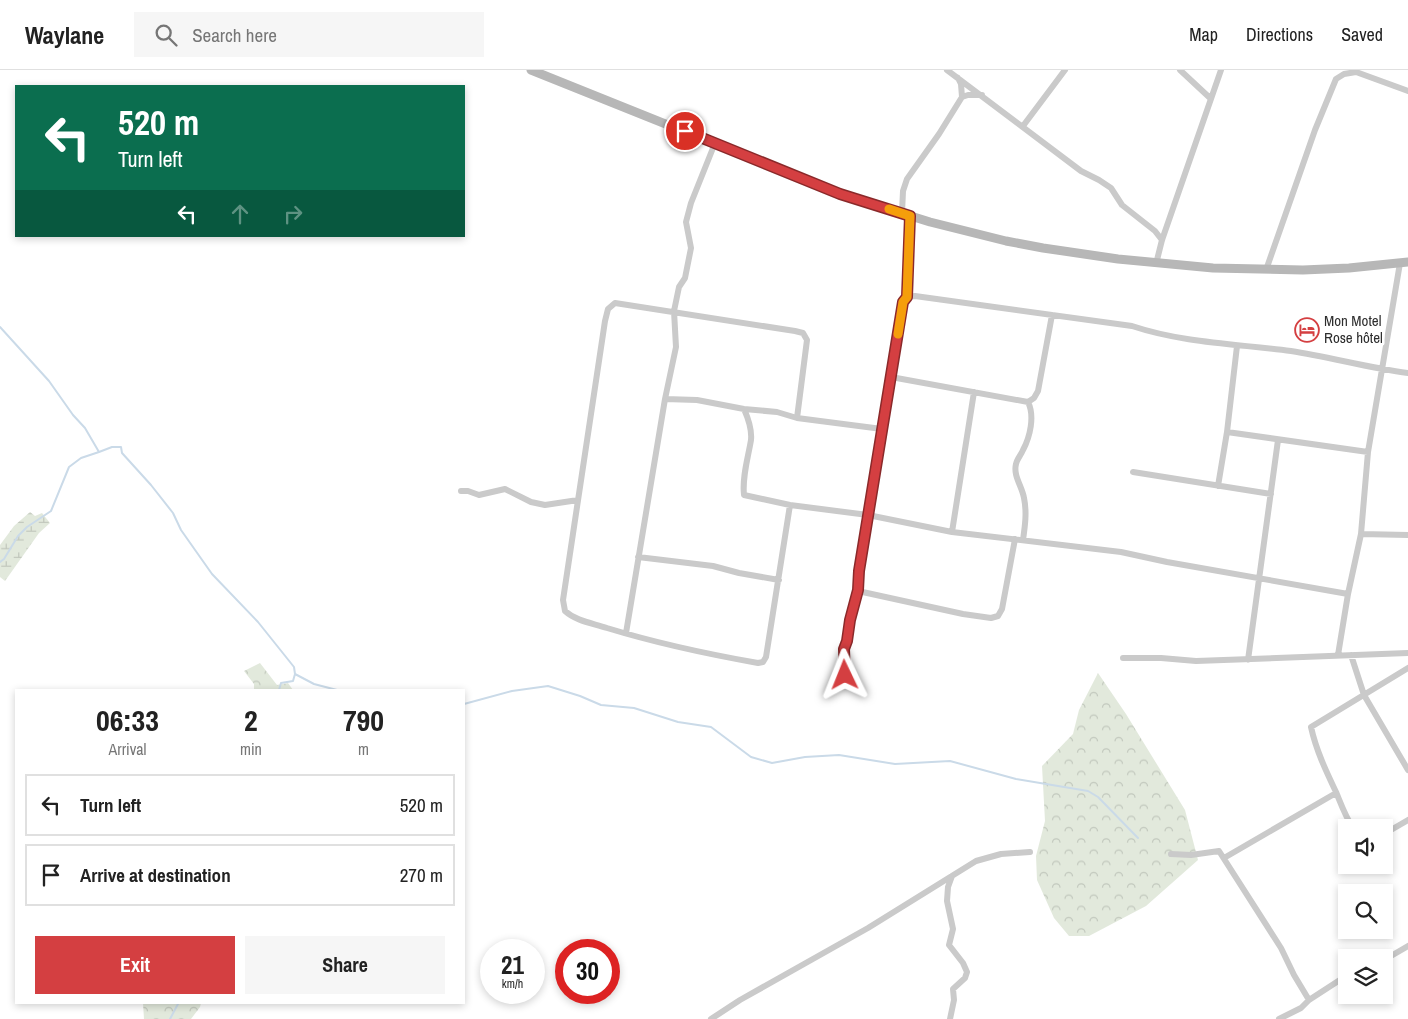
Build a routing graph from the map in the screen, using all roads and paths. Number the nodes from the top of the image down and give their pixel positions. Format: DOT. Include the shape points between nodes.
graph roads {
  1 [pos="531,70"];
  2 [pos="947,70"];
  3 [pos="1065,70"];
  4 [pos="1180,70"];
  5 [pos="1221,70"];
  6 [pos="1356,71"];
  7 [pos="958,78"];
  8 [pos="1408,92"];
  9 [pos="982,95"];
  10 [pos="962,97"];
  11 [pos="1210,98"];
  12 [pos="1023,126"];
  13 [pos="715,143"];
  14 [pos="906,214"];
  15 [pos="1162,240"];
  16 [pos="1404,262"];
  17 [pos="1156,264"];
  18 [pos="1266,270"];
  19 [pos="907,297"];
  20 [pos="674,311"];
  21 [pos="1052,315"];
  22 [pos="1237,346"];
  23 [pos="1382,370"];
  24 [pos="1408,373"];
  25 [pos="890,378"];
  26 [pos="974,392"];
  27 [pos="665,398"];
  28 [pos="1028,402"];
  29 [pos="744,409"];
  30 [pos="798,418"];
  31 [pos="882,429"];
  32 [pos="1227,432"];
  33 [pos="1278,440"];
  34 [pos="1368,452"];
  35 [pos="1133,472"];
  36 [pos="1218,486"];
  37 [pos="461,491"];
  38 [pos="1271,494"];
  39 [pos="578,500"];
  40 [pos="790,505"];
  41 [pos="868,515"];
  42 [pos="952,532"];
  43 [pos="1361,534"];
  44 [pos="1408,535"];
  45 [pos="1015,539"];
  46 [pos="1023,540"];
  47 [pos="638,557"];
  48 [pos="1260,578"];
  49 [pos="780,580"];
  50 [pos="858,590"];
  51 [pos="1348,594"];
  52 [pos="626,633"];
  53 [pos="1408,653"];
  54 [pos="1338,655"];
  55 [pos="1351,655"];
  56 [pos="1123,658"];
  57 [pos="1248,660"];
  58 [pos="1408,668"];
  59 [pos="845,675"];
  60 [pos="1364,695"];
  61 [pos="1408,770"];
  62 [pos="1336,793"];
  63 [pos="1347,819"];
  64 [pos="1408,820"];
  65 [pos="1393,829"];
  66 [pos="1030,852"];
  67 [pos="1171,854"];
  68 [pos="1224,858"];
  69 [pos="952,876"];
  70 [pos="1408,946"];
  71 [pos="1393,955"];
  72 [pos="1338,981"];
  73 [pos="1310,1000"];
  74 [pos="711,1019"];
  75 [pos="950,1019"];
  76 [pos="1278,1019"];
  1 -- 13 [label="main road"];
  2 -- 7 [label="street"];
  3 -- 12 [label="street"];
  4 -- 11 [label="street"];
  5 -- 11 [label="street"];
  6 -- 8 [label="street"];
  6 -- 18 [label="street" via="1336,79"];
  7 -- 9 [label="street"];
  7 -- 10 [label="street" via="962,84"];
  9 -- 10 [label="street"];
  9 -- 12 [label="street"];
  10 -- 14 [label="street" via="907,179 903,191"];
  11 -- 15 [label="street"];
  12 -- 15 [label="street" via="1081,171 1111,188 1122,206"];
  13 -- 14 [label="main road" via="840,194"];
  13 -- 20 [label="street" via="686,222 691,248"];
  14 -- 17 [label="main road" via="964,231 1043,248"];
  14 -- 19 [label="street"];
  15 -- 17 [label="street"];
  16 -- 18 [label="main road" via="1328,269"];
  16 -- 23 [label="street"];
  17 -- 18 [label="main road"];
  19 -- 21 [label="street"];
  19 -- 25 [label="street" via="903,302"];
  20 -- 27 [label="street" via="676,348"];
  20 -- 30 [label="street" via="803,333 807,340"];
  20 -- 39 [label="street" via="615,303 608,309"];
  21 -- 22 [label="street"];
  21 -- 28 [label="street" via="1038,391"];
  22 -- 23 [label="street" via="1317,355"];
  22 -- 32 [label="street"];
  23 -- 24 [label="street"];
  23 -- 34 [label="street"];
  25 -- 26 [label="street"];
  25 -- 31 [label="street"];
  26 -- 28 [label="street"];
  26 -- 42 [label="street"];
  27 -- 29 [label="street"];
  27 -- 47 [label="street"];
  28 -- 46 [label="street" via="1030,432 1016,464 1026,508"];
  29 -- 30 [label="street"];
  29 -- 40 [label="street" via="751,439 744,496"];
  30 -- 31 [label="street"];
  31 -- 41 [label="street"];
  32 -- 33 [label="street"];
  32 -- 36 [label="street"];
  33 -- 34 [label="street"];
  33 -- 38 [label="street"];
  34 -- 43 [label="street"];
  35 -- 36 [label="street"];
  36 -- 38 [label="street"];
  37 -- 39 [label="street" via="479,495 505,489 545,505"];
  38 -- 48 [label="street"];
  39 -- 52 [label="street" via="564,610 572,617"];
  40 -- 41 [label="street"];
  40 -- 49 [label="street"];
  41 -- 42 [label="street"];
  41 -- 50 [label="street"];
  42 -- 45 [label="street"];
  43 -- 44 [label="street"];
  43 -- 51 [label="street"];
  45 -- 46 [label="street"];
  45 -- 50 [label="street" via="1002,609 998,616 992,618"];
  46 -- 48 [label="street" via="1121,552"];
  47 -- 49 [label="street" via="713,566"];
  47 -- 52 [label="street"];
  48 -- 51 [label="street"];
  48 -- 57 [label="street"];
  49 -- 52 [label="street" via="763,662 721,656"];
  50 -- 59 [label="street" via="844,649"];
  51 -- 54 [label="street"];
  53 -- 55 [label="street"];
  54 -- 55 [label="street"];
  54 -- 57 [label="street"];
  55 -- 60 [label="street"];
  56 -- 57 [label="street"];
  58 -- 60 [label="street"];
  60 -- 61 [label="street"];
  60 -- 62 [label="street" via="1310,727"];
  62 -- 63 [label="street"];
  62 -- 68 [label="street"];
  64 -- 65 [label="street"];
  66 -- 69 [label="street" via="982,858"];
  67 -- 68 [label="street" via="1219,851"];
  68 -- 73 [label="street"];
  69 -- 74 [label="street"];
  69 -- 75 [label="street" via="948,887 953,929 949,945 967,972 953,989"];
  70 -- 71 [label="street"];
  72 -- 73 [label="street"];
  73 -- 76 [label="street"];
}
